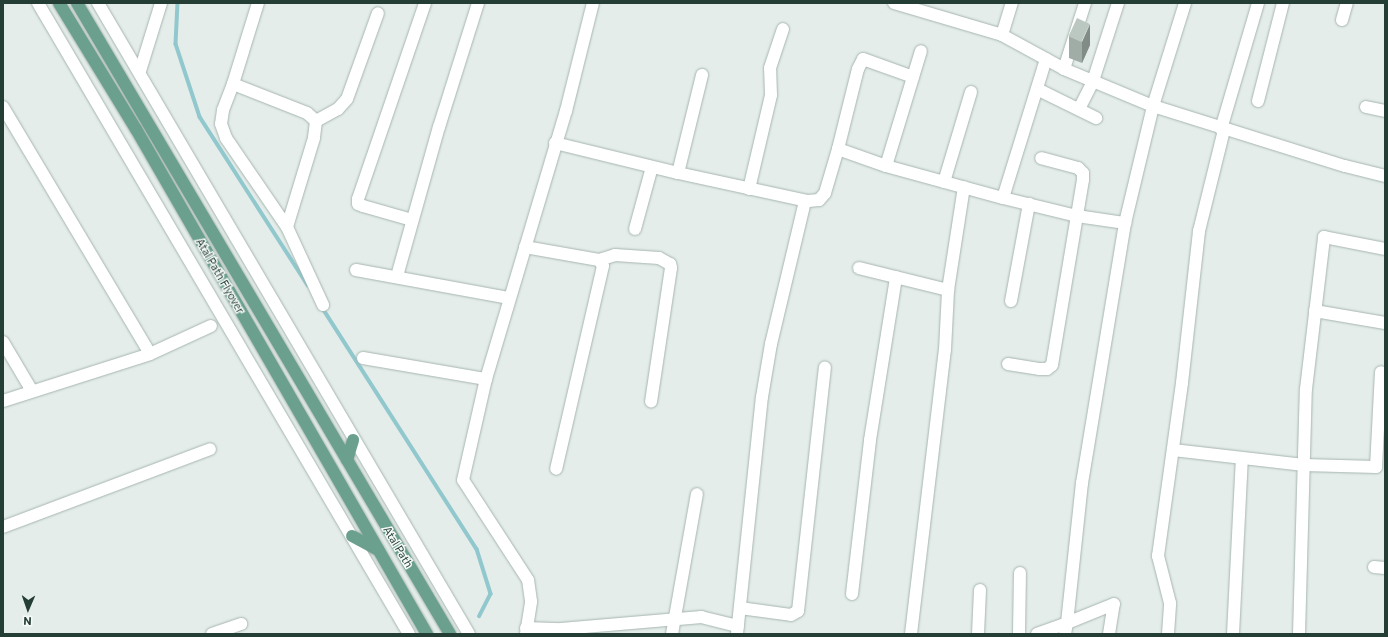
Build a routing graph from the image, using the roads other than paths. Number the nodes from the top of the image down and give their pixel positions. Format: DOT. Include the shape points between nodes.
graph roads {
  1 [pos="38,3"];
  2 [pos="60,3"];
  3 [pos="77,3"];
  4 [pos="98,3"];
  5 [pos="161,3"];
  6 [pos="258,3"];
  7 [pos="425,3"];
  8 [pos="478,3"];
  9 [pos="593,3"];
  10 [pos="894,3"];
  11 [pos="1012,3"];
  12 [pos="1084,3"];
  13 [pos="1118,3"];
  14 [pos="1185,3"];
  15 [pos="1258,3"];
  16 [pos="1283,3"];
  17 [pos="1347,3"];
  18 [pos="908,5"];
  19 [pos="378,13"];
  20 [pos="1342,20"];
  21 [pos="783,29"];
  22 [pos="1002,35"];
  23 [pos="921,51"];
  24 [pos="1046,59"];
  25 [pos="1064,68"];
  26 [pos="140,71"];
  27 [pos="702,75"];
  28 [pos="913,77"];
  29 [pos="1093,81"];
  30 [pos="233,84"];
  31 [pos="1037,89"];
  32 [pos="971,92"];
  33 [pos="1258,101"];
  34 [pos="1153,106"];
  35 [pos="1366,106"];
  36 [pos="3,107"];
  37 [pos="1079,109"];
  38 [pos="1385,111"];
  39 [pos="1096,118"];
  40 [pos="316,121"];
  41 [pos="1223,129"];
  42 [pos="555,143"];
  43 [pos="838,149"];
  44 [pos="1041,158"];
  45 [pos="886,166"];
  46 [pos="652,167"];
  47 [pos="678,173"];
  48 [pos="1385,176"];
  49 [pos="944,182"];
  50 [pos="964,187"];
  51 [pos="749,189"];
  52 [pos="1003,198"];
  53 [pos="805,200"];
  54 [pos="1029,204"];
  55 [pos="1076,216"];
  56 [pos="412,220"];
  57 [pos="1125,223"];
  58 [pos="287,227"];
  59 [pos="635,229"];
  60 [pos="525,247"];
  61 [pos="1385,250"];
  62 [pos="599,260"];
  63 [pos="859,268"];
  64 [pos="356,270"];
  65 [pos="397,276"];
  66 [pos="896,277"];
  67 [pos="948,290"];
  68 [pos="509,298"];
  69 [pos="1011,301"];
  70 [pos="323,305"];
  71 [pos="1315,311"];
  72 [pos="1385,322"];
  73 [pos="211,326"];
  74 [pos="3,342"];
  75 [pos="150,354"];
  76 [pos="363,358"];
  77 [pos="1008,364"];
  78 [pos="824,367"];
  79 [pos="1381,372"];
  80 [pos="486,379"];
  81 [pos="32,391"];
  82 [pos="3,401"];
  83 [pos="651,402"];
  84 [pos="353,440"];
  85 [pos="210,449"];
  86 [pos="1173,450"];
  87 [pos="1242,458"];
  88 [pos="347,460"];
  89 [pos="1304,465"];
  90 [pos="556,469"];
  91 [pos="697,494"];
  92 [pos="3,527"];
  93 [pos="352,536"];
  94 [pos="379,551"];
  95 [pos="1020,573"];
  96 [pos="980,590"];
  97 [pos="852,594"];
  98 [pos="674,618"];
  99 [pos="738,620"];
  100 [pos="241,624"];
  101 [pos="1066,628"];
  102 [pos="526,631"];
  103 [pos="212,634"];
  104 [pos="409,634"];
  105 [pos="428,634"];
  106 [pos="450,634"];
  107 [pos="469,634"];
  108 [pos="672,634"];
  109 [pos="911,634"];
  110 [pos="978,634"];
  111 [pos="1019,634"];
  112 [pos="1037,634"];
  113 [pos="1109,634"];
  114 [pos="1168,634"];
  115 [pos="1233,634"];
  116 [pos="1299,634"];
  1 -- 93 [label="street"];
  2 -- 94 [label="main road, Atal Path Flyover" via="136,129"];
  3 -- 88 [label="main road, Atal Path Flyover"];
  4 -- 26 [label="street"];
  5 -- 26 [label="street"];
  6 -- 30 [label="street"];
  7 -- 56 [label="street" via="358,199 358,204 363,206"];
  8 -- 56 [label="street"];
  9 -- 42 [label="street"];
  10 -- 18 [label="street"];
  11 -- 22 [label="street"];
  12 -- 25 [label="street"];
  13 -- 29 [label="street"];
  14 -- 34 [label="street"];
  15 -- 41 [label="street"];
  16 -- 33 [label="street"];
  17 -- 20 [label="street"];
  18 -- 22 [label="street"];
  19 -- 40 [label="street" via="348,99 338,109"];
  21 -- 51 [label="street" via="770,68 771,95"];
  22 -- 24 [label="street"];
  23 -- 28 [label="street"];
  24 -- 25 [label="street"];
  24 -- 31 [label="street"];
  25 -- 29 [label="street"];
  26 -- 84 [label="street"];
  27 -- 47 [label="street"];
  28 -- 43 [label="street" via="863,59 858,69"];
  28 -- 45 [label="street"];
  29 -- 34 [label="street"];
  29 -- 37 [label="street"];
  30 -- 40 [label="street" via="307,113"];
  30 -- 58 [label="street" via="221,115 223,130"];
  31 -- 37 [label="street"];
  31 -- 52 [label="street"];
  32 -- 49 [label="street"];
  34 -- 41 [label="street"];
  34 -- 57 [label="street"];
  35 -- 38 [label="street"];
  36 -- 75 [label="street"];
  37 -- 39 [label="street"];
  40 -- 58 [label="street" via="314,138"];
  41 -- 48 [label="street"];
  41 -- 86 [label="street" via="1199,231"];
  42 -- 46 [label="street"];
  42 -- 60 [label="street"];
  43 -- 45 [label="street"];
  43 -- 53 [label="street" via="825,193 819,200"];
  44 -- 55 [label="street" via="1082,170 1083,180"];
  45 -- 49 [label="street"];
  46 -- 47 [label="street"];
  46 -- 59 [label="street"];
  47 -- 51 [label="street"];
  49 -- 50 [label="street"];
  50 -- 52 [label="street"];
  50 -- 67 [label="street"];
  51 -- 53 [label="street"];
  52 -- 54 [label="street"];
  53 -- 99 [label="street" via="771,344 762,396"];
  54 -- 55 [label="street"];
  54 -- 69 [label="street"];
  55 -- 57 [label="street"];
  55 -- 77 [label="street" via="1052,365 1047,369 1040,369"];
  56 -- 65 [label="street"];
  57 -- 101 [label="street" via="1082,484"];
  58 -- 70 [label="street"];
  60 -- 62 [label="street"];
  60 -- 68 [label="street"];
  61 -- 71 [label="street" via="1324,237"];
  62 -- 83 [label="street" via="615,255 659,258 670,264"];
  62 -- 90 [label="street" via="603,264 603,270"];
  63 -- 66 [label="street"];
  64 -- 65 [label="street"];
  65 -- 68 [label="street"];
  66 -- 67 [label="street"];
  66 -- 97 [label="street" via="870,440"];
  67 -- 109 [label="street" via="945,350"];
  68 -- 80 [label="street"];
  71 -- 72 [label="street"];
  71 -- 89 [label="street" via="1306,389"];
  73 -- 75 [label="street"];
  74 -- 81 [label="street"];
  75 -- 81 [label="street"];
  76 -- 80 [label="street"];
  78 -- 99 [label="street" via="798,611 791,615"];
  79 -- 89 [label="street" via="1376,467"];
  80 -- 102 [label="street" via="463,480 528,580 531,602"];
  81 -- 82 [label="street"];
  84 -- 88 [label="main road"];
  84 -- 107 [label="street"];
  85 -- 92 [label="street"];
  86 -- 87 [label="street"];
  86 -- 114 [label="street" via="1158,556 1170,602"];
  87 -- 89 [label="street"];
  87 -- 115 [label="street"];
  88 -- 106 [label="main road, Atal Path"];
  89 -- 116 [label="street"];
  91 -- 98 [label="street"];
  93 -- 94 [label="main road"];
  93 -- 104 [label="street"];
  94 -- 105 [label="main road, Atal Path Flyover"];
  95 -- 111 [label="street"];
  96 -- 110 [label="street"];
  98 -- 99 [label="street"];
  98 -- 102 [label="street"];
  98 -- 108 [label="street"];
  100 -- 103 [label="street"];
  101 -- 112 [label="street"];
  101 -- 113 [label="street" via="1114,604"];
}
